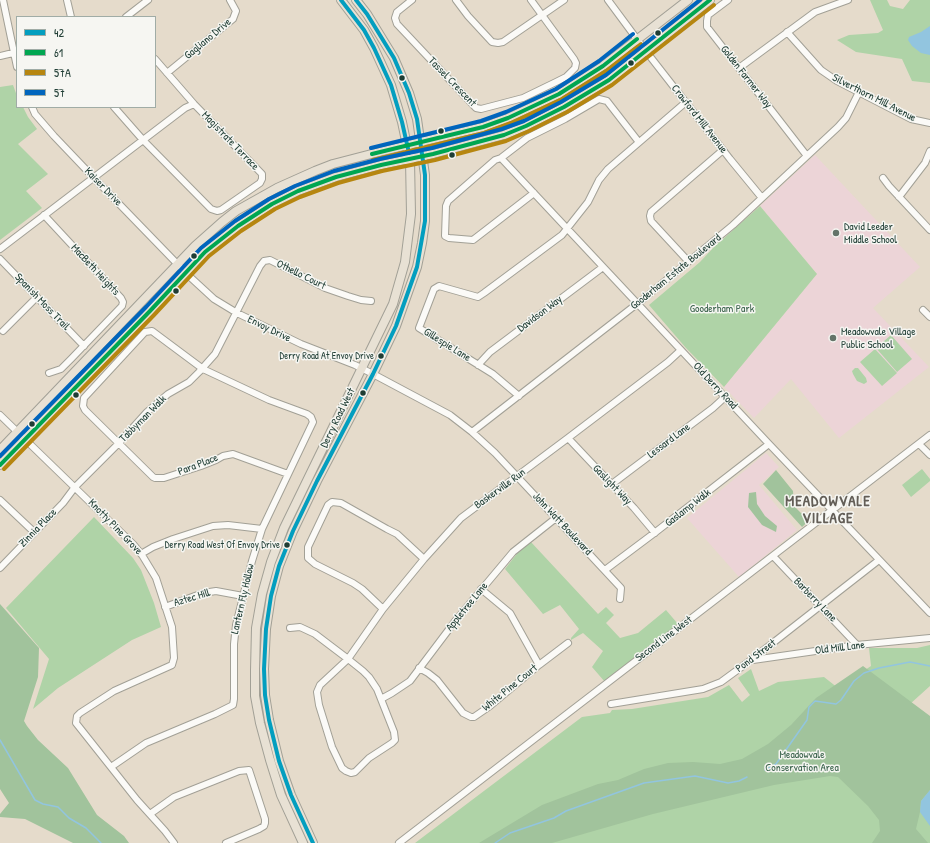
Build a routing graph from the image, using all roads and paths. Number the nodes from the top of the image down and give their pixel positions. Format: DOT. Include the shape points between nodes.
graph roads {
  1 [pos="3,0"];
  2 [pos="67,0"];
  3 [pos="148,0"];
  4 [pos="230,0"];
  5 [pos="341,0"];
  6 [pos="356,0"];
  7 [pos="412,0"];
  8 [pos="456,0"];
  9 [pos="531,0"];
  10 [pos="564,0"];
  11 [pos="608,0"];
  12 [pos="688,0"];
  13 [pos="710,0"];
  14 [pos="728,0"];
  15 [pos="848,0"];
  16 [pos="542,15"];
  17 [pos="71,16"];
  18 [pos="127,16"];
  19 [pos="787,32"];
  20 [pos="638,39"];
  21 [pos="645,50"];
  22 [pos="15,53"];
  23 [pos="0,56"];
  24 [pos="156,60"];
  25 [pos="739,68"];
  26 [pos="167,73"];
  27 [pos="859,92"];
  28 [pos="686,102"];
  29 [pos="194,104"];
  30 [pos="32,108"];
  31 [pos="115,108"];
  32 [pos="930,123"];
  33 [pos="144,140"];
  34 [pos="638,141"];
  35 [pos="420,142"];
  36 [pos="407,145"];
  37 [pos="723,150"];
  38 [pos="930,151"];
  39 [pos="807,156"];
  40 [pos="422,157"];
  41 [pos="501,158"];
  42 [pos="410,160"];
  43 [pos="94,178"];
  44 [pos="883,178"];
  45 [pos="534,193"];
  46 [pos="899,197"];
  47 [pos="762,198"];
  48 [pos="44,215"];
  49 [pos="567,229"];
  50 [pos="930,230"];
  51 [pos="0,249"];
  52 [pos="0,259"];
  53 [pos="688,261"];
  54 [pos="178,264"];
  55 [pos="603,266"];
  56 [pos="186,273"];
  57 [pos="37,297"];
  58 [pos="371,301"];
  59 [pos="638,304"];
  60 [pos="923,310"];
  61 [pos="237,312"];
  62 [pos="930,317"];
  63 [pos="3,331"];
  64 [pos="84,346"];
  65 [pos="681,350"];
  66 [pos="478,364"];
  67 [pos="203,368"];
  68 [pos="362,368"];
  69 [pos="49,373"];
  70 [pos="373,374"];
  71 [pos="519,396"];
  72 [pos="725,397"];
  73 [pos="0,415"];
  74 [pos="17,431"];
  75 [pos="472,432"];
  76 [pos="930,435"];
  77 [pos="568,438"];
  78 [pos="25,440"];
  79 [pos="119,444"];
  80 [pos="769,444"];
  81 [pos="919,444"];
  82 [pos="0,450"];
  83 [pos="930,455"];
  84 [pos="0,466"];
  85 [pos="288,474"];
  86 [pos="517,476"];
  87 [pos="612,484"];
  88 [pos="75,488"];
  89 [pos="0,500"];
  90 [pos="833,510"];
  91 [pos="556,518"];
  92 [pos="262,529"];
  93 [pos="34,532"];
  94 [pos="655,533"];
  95 [pos="141,554"];
  96 [pos="773,556"];
  97 [pos="424,559"];
  98 [pos="880,560"];
  99 [pos="0,568"];
  100 [pos="605,570"];
  101 [pos="481,589"];
  102 [pos="243,596"];
  103 [pos="620,600"];
  104 [pos="821,606"];
  105 [pos="165,607"];
  106 [pos="384,609"];
  107 [pos="930,613"];
  108 [pos="290,628"];
  109 [pos="930,638"];
  110 [pos="568,643"];
  111 [pos="857,645"];
  112 [pos="348,659"];
  113 [pos="751,660"];
  114 [pos="539,664"];
  115 [pos="419,668"];
  116 [pos="381,699"];
  117 [pos="611,704"];
  118 [pos="111,767"];
  119 [pos="150,814"];
  120 [pos="174,843"];
  121 [pos="226,843"];
  122 [pos="303,843"];
  123 [pos="313,843"];
  124 [pos="399,843"];
  1 -- 22 [label="street"];
  2 -- 17 [label="street"];
  3 -- 18 [label="street"];
  4 -- 26 [label="street, Gagliano Drive" via="236,11 232,19"];
  5 -- 36 [label="main road, Derry Road West" via="364,30 391,85"];
  6 -- 35 [label="main road, Derry Road West" via="394,58 411,99"];
  7 -- 16 [label="street, Tassel Crescent" via="397,12 397,24 476,108 481,109 523,98 551,85 574,70 574,59"];
  8 -- 16 [label="street" via="492,42 496,43 503,42"];
  9 -- 16 [label="street"];
  10 -- 16 [label="street"];
  11 -- 20 [label="street, Crawford Mill Avenue"];
  12 -- 20 [label="main road"];
  13 -- 21 [label="main road"];
  14 -- 25 [label="street, Golden Farmer Way" via="708,15 707,21 708,27"];
  15 -- 19 [label="street" via="815,12"];
  19 -- 25 [label="street"];
  19 -- 27 [label="street, Silverthorn Mill Avenue" via="822,70"];
  20 -- 21 [label="street, Crawford Mill Avenue"];
  20 -- 35 [label="main road" via="603,66 559,94 483,127"];
  21 -- 28 [label="street, Crawford Mill Avenue"];
  21 -- 40 [label="main road" via="609,80 549,116 504,135"];
  22 -- 23 [label="street"];
  24 -- 26 [label="street"];
  25 -- 39 [label="street, Golden Farmer Way"];
  26 -- 29 [label="street"];
  27 -- 32 [label="street, Silverthorn Mill Avenue" via="911,119"];
  27 -- 39 [label="street, Gooderham Estate Boulevard" via="846,118"];
  28 -- 34 [label="street"];
  28 -- 37 [label="street, Crawford Mill Avenue"];
  29 -- 33 [label="street, Magistrate Terrace" via="185,108"];
  29 -- 33 [label="street, Magistrate Terrace" via="262,174 260,182 221,210 214,211"];
  30 -- 43 [label="street, Kaiser Drive" via="54,136"];
  31 -- 33 [label="street"];
  33 -- 43 [label="street, Magistrate Terrace"];
  34 -- 41 [label="street" via="607,101 600,99 527,138"];
  34 -- 49 [label="street" via="599,180 588,202"];
  35 -- 36 [label="main road"];
  35 -- 40 [label="main road, Derry Road West"];
  36 -- 42 [label="main road, Derry Road West"];
  36 -- 54 [label="main road" via="333,164 294,179 236,211"];
  37 -- 47 [label="street, Crawford Mill Avenue"];
  37 -- 53 [label="street" via="651,212 651,221"];
  38 -- 46 [label="street" via="925,163"];
  39 -- 47 [label="street, Gooderham Estate Boulevard"];
  40 -- 42 [label="main road"];
  40 -- 70 [label="main road, Derry Road West" via="425,175 425,221 418,259 396,326"];
  41 -- 45 [label="street, Old Derry Road"];
  41 -- 45 [label="street" via="495,160 448,201 445,236 473,240"];
  42 -- 56 [label="main road" via="336,177 272,204 205,252"];
  42 -- 68 [label="main road, Derry Road West" via="412,214 405,262 393,304"];
  43 -- 48 [label="street, Magistrate Terrace"];
  43 -- 54 [label="street, Kaiser Drive"];
  44 -- 46 [label="street"];
  45 -- 49 [label="street, Old Derry Road"];
  46 -- 50 [label="street"];
  47 -- 53 [label="street, Gooderham Estate Boulevard"];
  48 -- 51 [label="street, Magistrate Terrace"];
  48 -- 64 [label="street, MacBeth Heights" via="123,302"];
  49 -- 55 [label="street, Old Derry Road"];
  49 -- 66 [label="street, Gillespie Lane" via="478,296 439,286 434,289 419,328"];
  52 -- 57 [label="street, Spanish Moss Trail"];
  53 -- 59 [label="street, Gooderham Estate Boulevard"];
  54 -- 56 [label="street, Envoy Drive"];
  54 -- 74 [label="main road"];
  55 -- 59 [label="street, Old Derry Road"];
  55 -- 66 [label="street, Davidson Way" via="490,352"];
  56 -- 61 [label="street, Envoy Drive" via="214,299"];
  56 -- 78 [label="main road"];
  57 -- 63 [label="street"];
  57 -- 64 [label="street, Spanish Moss Trail"];
  58 -- 61 [label="street, Othello Court" via="325,288 270,260 264,261 260,266"];
  59 -- 65 [label="street, Old Derry Road"];
  59 -- 71 [label="street, Gooderham Estate Boulevard"];
  60 -- 62 [label="street"];
  61 -- 67 [label="street, Tabbyman Walk" via="215,354"];
  61 -- 68 [label="street, Envoy Drive" via="301,344"];
  64 -- 69 [label="street, MacBeth Heights" via="61,369"];
  65 -- 72 [label="street, Old Derry Road"];
  65 -- 77 [label="street, Baskerville Run"];
  66 -- 71 [label="street, Gillespie Lane"];
  67 -- 79 [label="street, Tabbyman Walk" via="189,382 168,394 147,412"];
  67 -- 79 [label="street" via="152,331 145,332 83,400 85,410"];
  67 -- 85 [label="street, Lantern Fly Hollow" via="311,417 312,426"];
  68 -- 70 [label="street, Envoy Drive"];
  68 -- 122 [label="main road, Derry Road West" via="284,528 271,562 256,628 254,670 260,723 282,795"];
  70 -- 75 [label="street, John Watt Boulevard" via="450,415"];
  70 -- 123 [label="main road, Derry Road West" via="293,531 279,566 266,629 264,669 269,720 288,788"];
  71 -- 75 [label="street, Gooderham Estate Boulevard"];
  72 -- 80 [label="street, Old Derry Road"];
  72 -- 87 [label="street, Lessard Lane"];
  73 -- 74 [label="street, Knotty Pine Grove"];
  74 -- 78 [label="street, Knotty Pine Grove"];
  74 -- 82 [label="main road"];
  75 -- 86 [label="street, John Watt Boulevard"];
  76 -- 81 [label="street, Second Line West"];
  77 -- 86 [label="street, Baskerville Run"];
  77 -- 87 [label="street, Gaslight Way"];
  78 -- 84 [label="main road"];
  78 -- 88 [label="street, Knotty Pine Grove"];
  79 -- 85 [label="street, Para Place" via="155,478 164,478 233,454"];
  79 -- 88 [label="street, Tabbyman Walk"];
  80 -- 90 [label="street, Old Derry Road"];
  80 -- 94 [label="street, Gaslamp Walk"];
  81 -- 83 [label="street"];
  81 -- 90 [label="street, Second Line West"];
  85 -- 92 [label="street, Lantern Fly Hollow"];
  86 -- 91 [label="street, John Watt Boulevard"];
  86 -- 97 [label="street, Baskerville Run" via="461,518"];
  87 -- 94 [label="street, Gaslight Way"];
  88 -- 93 [label="street, Zinnia Place"];
  88 -- 95 [label="street, Knotty Pine Grove"];
  89 -- 93 [label="street"];
  90 -- 96 [label="street, Second Line West"];
  90 -- 98 [label="street, Old Derry Road"];
  91 -- 100 [label="street, John Watt Boulevard"];
  91 -- 101 [label="street, Appletree Lane" via="513,552"];
  92 -- 95 [label="street" via="213,526 173,539"];
  92 -- 102 [label="street, Lantern Fly Hollow"];
  93 -- 99 [label="street, Zinnia Place"];
  94 -- 100 [label="street, Gaslamp Walk"];
  95 -- 105 [label="street, Knotty Pine Grove" via="156,578"];
  96 -- 104 [label="street, Barberry Lane"];
  96 -- 124 [label="street, Second Line West"];
  97 -- 106 [label="street, Baskerville Run"];
  97 -- 106 [label="street" via="397,534 341,503 332,502 328,505 308,547 308,558 353,583"];
  98 -- 104 [label="street, Pond Street"];
  98 -- 107 [label="street, Old Derry Road"];
  100 -- 103 [label="street, John Watt Boulevard" via="621,588"];
  101 -- 114 [label="street" via="510,613"];
  101 -- 115 [label="street, Appletree Lane"];
  102 -- 105 [label="street, Aztec Hill" via="216,591 202,593"];
  102 -- 118 [label="street, Lantern Fly Hollow" via="234,644 233,705 146,743"];
  104 -- 111 [label="street, Barberry Lane"];
  104 -- 113 [label="street, Pond Street"];
  105 -- 118 [label="street, Knotty Pine Grove" via="174,636 172,665 114,691 80,713 77,718 78,726"];
  106 -- 112 [label="street, Baskerville Run"];
  108 -- 112 [label="street" via="300,627 315,634"];
  109 -- 111 [label="street, Old Mill Lane"];
  110 -- 114 [label="street, White Pine Court"];
  111 -- 113 [label="street, Old Mill Lane"];
  112 -- 116 [label="street" via="369,677"];
  112 -- 116 [label="street, Baskerville Run" via="320,685 317,692 332,747 339,763 346,771 351,773 358,770 369,758 395,740"];
  113 -- 117 [label="street, Pond Street" via="721,682 702,689"];
  114 -- 115 [label="street, White Pine Court" via="474,717 463,713 437,680"];
  115 -- 116 [label="street, Appletree Lane" via="410,681"];
  118 -- 119 [label="street, Knotty Pine Grove"];
  119 -- 120 [label="street, Knotty Pine Grove"];
  119 -- 121 [label="street" via="174,797 242,770 249,770 265,823 259,829"];
}
